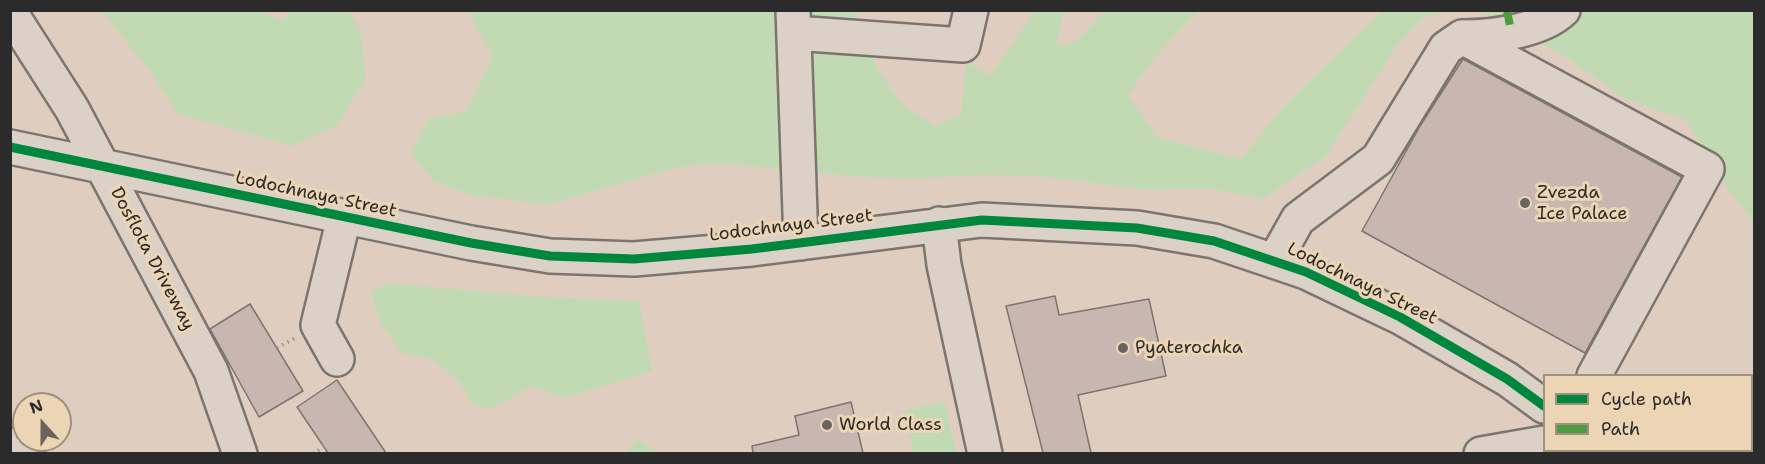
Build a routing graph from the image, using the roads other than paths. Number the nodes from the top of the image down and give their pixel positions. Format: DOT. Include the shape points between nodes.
graph roads {
  1 [pos="971,10"];
  2 [pos="1563,10"];
  3 [pos="10,12"];
  4 [pos="793,22"];
  5 [pos="1462,37"];
  6 [pos="10,147"];
  7 [pos="105,168"];
  8 [pos="344,218"];
  9 [pos="939,224"];
  10 [pos="801,243"];
  11 [pos="1275,260"];
  12 [pos="336,359"];
  13 [pos="1595,374"];
  14 [pos="1543,405"];
  15 [pos="1543,442"];
  16 [pos="240,453"];
  17 [pos="985,453"];
  18 [pos="1481,453"];
  1 -- 4 [label="street" via="963,45"];
  2 -- 5 [label="street" via="1551,22 1486,37"];
  3 -- 7 [label="street, Dosflota Driveway"];
  4 -- 10 [label="street"];
  5 -- 11 [label="street" via="1446,48 1378,159 1298,219"];
  5 -- 13 [label="street" via="1707,169"];
  6 -- 7 [label="street, Lodochnaya Street"];
  7 -- 8 [label="street, Lodochnaya Street"];
  7 -- 16 [label="street, Dosflota Driveway" via="211,371"];
  8 -- 10 [label="street, Lodochnaya Street" via="550,256 634,259"];
  8 -- 12 [label="street" via="318,326"];
  9 -- 10 [label="street, Lodochnaya Street"];
  9 -- 11 [label="street, Lodochnaya Street" via="982,220 1137,228 1215,241"];
  9 -- 17 [label="street" via="944,265"];
  11 -- 14 [label="street, Lodochnaya Street" via="1400,317 1507,379"];
  15 -- 18 [label="street"];
}
